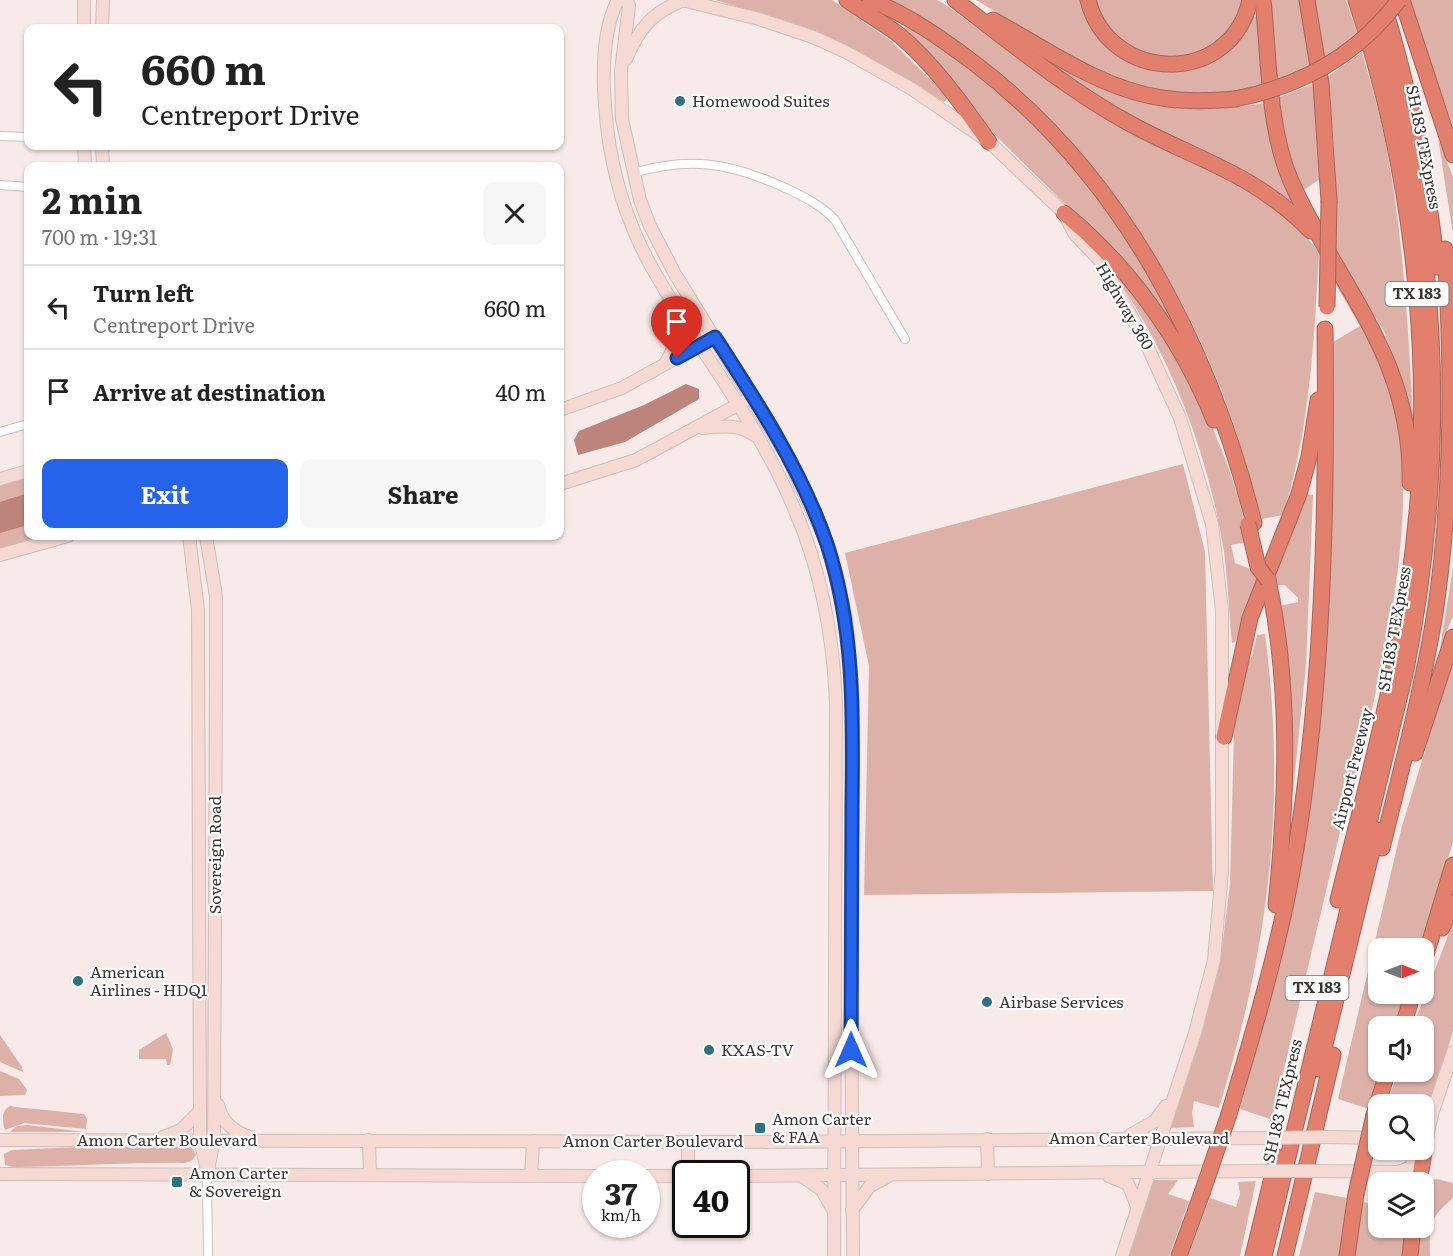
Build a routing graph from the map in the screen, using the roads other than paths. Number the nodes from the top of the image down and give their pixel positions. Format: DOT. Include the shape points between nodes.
graph roads {
  1 [pos="84,0"];
  2 [pos="103,0"];
  3 [pos="604,0"];
  4 [pos="618,0"];
  5 [pos="627,0"];
  6 [pos="682,0"];
  7 [pos="847,0"];
  8 [pos="870,0"];
  9 [pos="956,0"];
  10 [pos="1088,0"];
  11 [pos="1250,0"];
  12 [pos="1263,0"];
  13 [pos="1307,0"];
  14 [pos="1356,0"];
  15 [pos="1370,0"];
  16 [pos="1382,0"];
  17 [pos="1393,0"];
  18 [pos="1401,0"];
  19 [pos="84,24"];
  20 [pos="102,24"];
  21 [pos="610,25"];
  22 [pos="621,71"];
  23 [pos="0,136"];
  24 [pos="24,137"];
  25 [pos="989,142"];
  26 [pos="1453,155"];
  27 [pos="633,173"];
  28 [pos="615,176"];
  29 [pos="0,185"];
  30 [pos="24,187"];
  31 [pos="1064,213"];
  32 [pos="1322,242"];
  33 [pos="673,303"];
  34 [pos="1325,329"];
  35 [pos="715,337"];
  36 [pos="905,339"];
  37 [pos="699,345"];
  38 [pos="663,366"];
  39 [pos="752,397"];
  40 [pos="737,405"];
  41 [pos="564,409"];
  42 [pos="24,425"];
  43 [pos="698,429"];
  44 [pos="0,432"];
  45 [pos="756,438"];
  46 [pos="24,472"];
  47 [pos="0,479"];
  48 [pos="564,483"];
  49 [pos="1251,523"];
  50 [pos="54,540"];
  51 [pos="185,540"];
  52 [pos="190,540"];
  53 [pos="208,540"];
  54 [pos="191,549"];
  55 [pos="0,555"];
  56 [pos="837,578"];
  57 [pos="821,583"];
  58 [pos="1407,593"];
  59 [pos="1453,637"];
  60 [pos="1224,737"];
  61 [pos="1383,845"];
  62 [pos="1453,865"];
  63 [pos="835,894"];
  64 [pos="851,894"];
  65 [pos="1453,903"];
  66 [pos="1431,938"];
  67 [pos="1434,942"];
  68 [pos="1257,1014"];
  69 [pos="1453,1052"];
  70 [pos="215,1073"];
  71 [pos="1384,1082"];
  72 [pos="1174,1095"];
  73 [pos="200,1111"];
  74 [pos="1116,1138"];
  75 [pos="1160,1138"];
  76 [pos="1368,1138"];
  77 [pos="987,1139"];
  78 [pos="0,1140"];
  79 [pos="152,1140"];
  80 [pos="200,1140"];
  81 [pos="214,1140"];
  82 [pos="263,1140"];
  83 [pos="369,1140"];
  84 [pos="533,1141"];
  85 [pos="834,1141"];
  86 [pos="852,1141"];
  87 [pos="688,1142"];
  88 [pos="687,1160"];
  89 [pos="1420,1168"];
  90 [pos="1148,1172"];
  91 [pos="0,1174"];
  92 [pos="988,1174"];
  93 [pos="1096,1174"];
  94 [pos="207,1175"];
  95 [pos="370,1175"];
  96 [pos="833,1175"];
  97 [pos="531,1176"];
  98 [pos="582,1176"];
  99 [pos="750,1176"];
  100 [pos="801,1176"];
  101 [pos="851,1176"];
  102 [pos="889,1176"];
  103 [pos="1137,1206"];
  104 [pos="852,1210"];
  105 [pos="834,1212"];
  106 [pos="1412,1238"];
  107 [pos="207,1256"];
  108 [pos="834,1256"];
  109 [pos="853,1256"];
  110 [pos="1122,1256"];
  111 [pos="1179,1256"];
  112 [pos="1253,1256"];
  113 [pos="1264,1256"];
  114 [pos="1274,1256"];
  115 [pos="1285,1256"];
  116 [pos="1347,1256"];
  117 [pos="1410,1256"];
  1 -- 19 [label="street"];
  2 -- 20 [label="street"];
  3 -- 21 [label="street"];
  4 -- 21 [label="street"];
  5 -- 22 [label="street"];
  6 -- 22 [label="street" via="646,22"];
  6 -- 25 [label="street, Highway 360" via="759,19 834,46 912,89"];
  7 -- 25 [label="highway" via="897,34 919,55 962,103"];
  8 -- 49 [label="highway" via="910,20 988,73 1050,129 1104,192 1154,271 1194,345 1237,455"];
  9 -- 18 [label="highway, bridge" via="1121,87 1161,98 1203,101 1235,99 1284,87 1331,64 1375,29"];
  9 -- 32 [label="highway" via="1106,109 1257,186 1296,215"];
  10 -- 11 [label="highway" via="1100,28 1114,44 1139,59 1166,65 1193,62 1212,54 1233,34"];
  12 -- 32 [label="highway" via="1282,154"];
  13 -- 34 [label="highway, bridge" via="1321,84 1329,201"];
  14 -- 58 [label="highway, Airport Freeway / TX 183" via="1377,68 1396,152 1417,296 1421,438"];
  15 -- 113 [label="highway, SH 183 TEXpress" via="1410,154 1426,264 1433,366 1430,506 1416,613 1398,704"];
  16 -- 114 [label="highway, SH 183 TEXpress" via="1413,115 1433,233 1443,368 1438,510 1426,609 1412,681"];
  17 -- 61 [label="highway, TX 183" via="1420,102 1440,213 1449,292 1453,404 1448,513 1436,612"];
  18 -- 26 [label="highway"];
  21 -- 28 [label="street" via="604,81 607,134"];
  22 -- 27 [label="street" via="622,119"];
  23 -- 24 [label="street"];
  25 -- 31 [label="street, Highway 360"];
  27 -- 28 [label="street"];
  27 -- 35 [label="street" via="657,241"];
  27 -- 36 [label="street" via="658,166 720,164 752,173 819,205 835,220"];
  28 -- 33 [label="street" via="632,228"];
  29 -- 30 [label="street"];
  31 -- 49 [label="highway" via="1120,267 1160,318 1209,406"];
  31 -- 60 [label="street, Highway 360" via="1074,233 1101,262 1134,320 1180,418 1212,524 1222,611"];
  32 -- 58 [label="highway" via="1374,330 1398,387 1410,479"];
  33 -- 37 [label="street"];
  33 -- 38 [label="street" via="679,331"];
  34 -- 60 [label="highway" via="1309,457 1299,494 1250,618"];
  34 -- 68 [label="highway" via="1322,594 1315,694 1292,874"];
  35 -- 37 [label="street"];
  35 -- 39 [label="street"];
  37 -- 38 [label="street"];
  37 -- 40 [label="street"];
  38 -- 41 [label="street" via="607,394"];
  39 -- 40 [label="street"];
  39 -- 56 [label="street" via="814,511"];
  40 -- 43 [label="street"];
  40 -- 45 [label="street"];
  42 -- 44 [label="street"];
  43 -- 45 [label="street" via="731,426 747,429"];
  43 -- 48 [label="street" via="636,460"];
  45 -- 57 [label="street" via="794,506"];
  46 -- 47 [label="street"];
  49 -- 68 [label="highway" via="1274,610 1282,689 1285,790 1275,916"];
  50 -- 55 [label="street"];
  51 -- 54 [label="street"];
  52 -- 54 [label="street, Sovereign Road"];
  53 -- 70 [label="street, Sovereign Road" via="216,596"];
  54 -- 73 [label="street, Sovereign Road" via="198,610"];
  56 -- 57 [label="street"];
  56 -- 64 [label="street" via="846,618 853,701"];
  57 -- 63 [label="street" via="834,659"];
  58 -- 112 [label="highway, Airport Freeway / TX 183" via="1392,677"];
  59 -- 61 [label="highway"];
  60 -- 72 [label="street" via="1222,871 1214,960"];
  61 -- 115 [label="highway, TX 183"];
  62 -- 66 [label="highway"];
  63 -- 64 [label="street"];
  63 -- 85 [label="street"];
  64 -- 86 [label="street"];
  65 -- 67 [label="highway"];
  68 -- 111 [label="highway, bridge" via="1229,1114"];
  69 -- 89 [label="street" via="1432,1114"];
  70 -- 81 [label="street, Sovereign Road"];
  70 -- 82 [label="street" via="217,1101 227,1124 246,1136"];
  71 -- 116 [label="highway, bridge" via="1356,1194"];
  72 -- 74 [label="street" via="1146,1128"];
  72 -- 75 [label="street"];
  73 -- 79 [label="street" via="181,1130"];
  73 -- 80 [label="street, Sovereign Road"];
  74 -- 75 [label="street, Amon Carter Boulevard"];
  74 -- 77 [label="street, Amon Carter Boulevard"];
  75 -- 76 [label="street, Amon Carter Boulevard, bridge"];
  75 -- 90 [label="street"];
  77 -- 86 [label="street, Amon Carter Boulevard"];
  77 -- 92 [label="street"];
  78 -- 79 [label="street, Amon Carter Boulevard"];
  79 -- 80 [label="street, Amon Carter Boulevard"];
  80 -- 81 [label="street, Amon Carter Boulevard"];
  80 -- 94 [label="street, Sovereign Road"];
  81 -- 82 [label="street, Amon Carter Boulevard"];
  81 -- 94 [label="street, Sovereign Road"];
  82 -- 83 [label="street, Amon Carter Boulevard"];
  83 -- 84 [label="street, Amon Carter Boulevard"];
  83 -- 95 [label="street"];
  84 -- 87 [label="street, Amon Carter Boulevard"];
  84 -- 97 [label="street"];
  85 -- 86 [label="street, Amon Carter Boulevard"];
  85 -- 87 [label="street, Amon Carter Boulevard"];
  85 -- 96 [label="street"];
  86 -- 101 [label="street"];
  87 -- 88 [label="street"];
  89 -- 90 [label="street, Amon Carter Boulevard, bridge" via="1398,1172"];
  90 -- 93 [label="street, Amon Carter Boulevard"];
  90 -- 103 [label="street"];
  91 -- 94 [label="street"];
  92 -- 93 [label="street, Amon Carter Boulevard"];
  92 -- 102 [label="street, Amon Carter Boulevard"];
  93 -- 103 [label="street" via="1128,1184"];
  94 -- 95 [label="street"];
  94 -- 107 [label="street, Sovereign Road"];
  95 -- 97 [label="street"];
  96 -- 100 [label="street, Amon Carter Boulevard"];
  96 -- 101 [label="street, Amon Carter Boulevard"];
  96 -- 105 [label="street"];
  97 -- 98 [label="street"];
  99 -- 100 [label="street, Amon Carter Boulevard"];
  100 -- 105 [label="street" via="822,1190"];
  101 -- 102 [label="street, Amon Carter Boulevard"];
  101 -- 104 [label="street"];
  102 -- 104 [label="street" via="870,1186"];
  103 -- 110 [label="street"];
  104 -- 109 [label="street"];
  105 -- 108 [label="street"];
  106 -- 117 [label="highway"];
}
